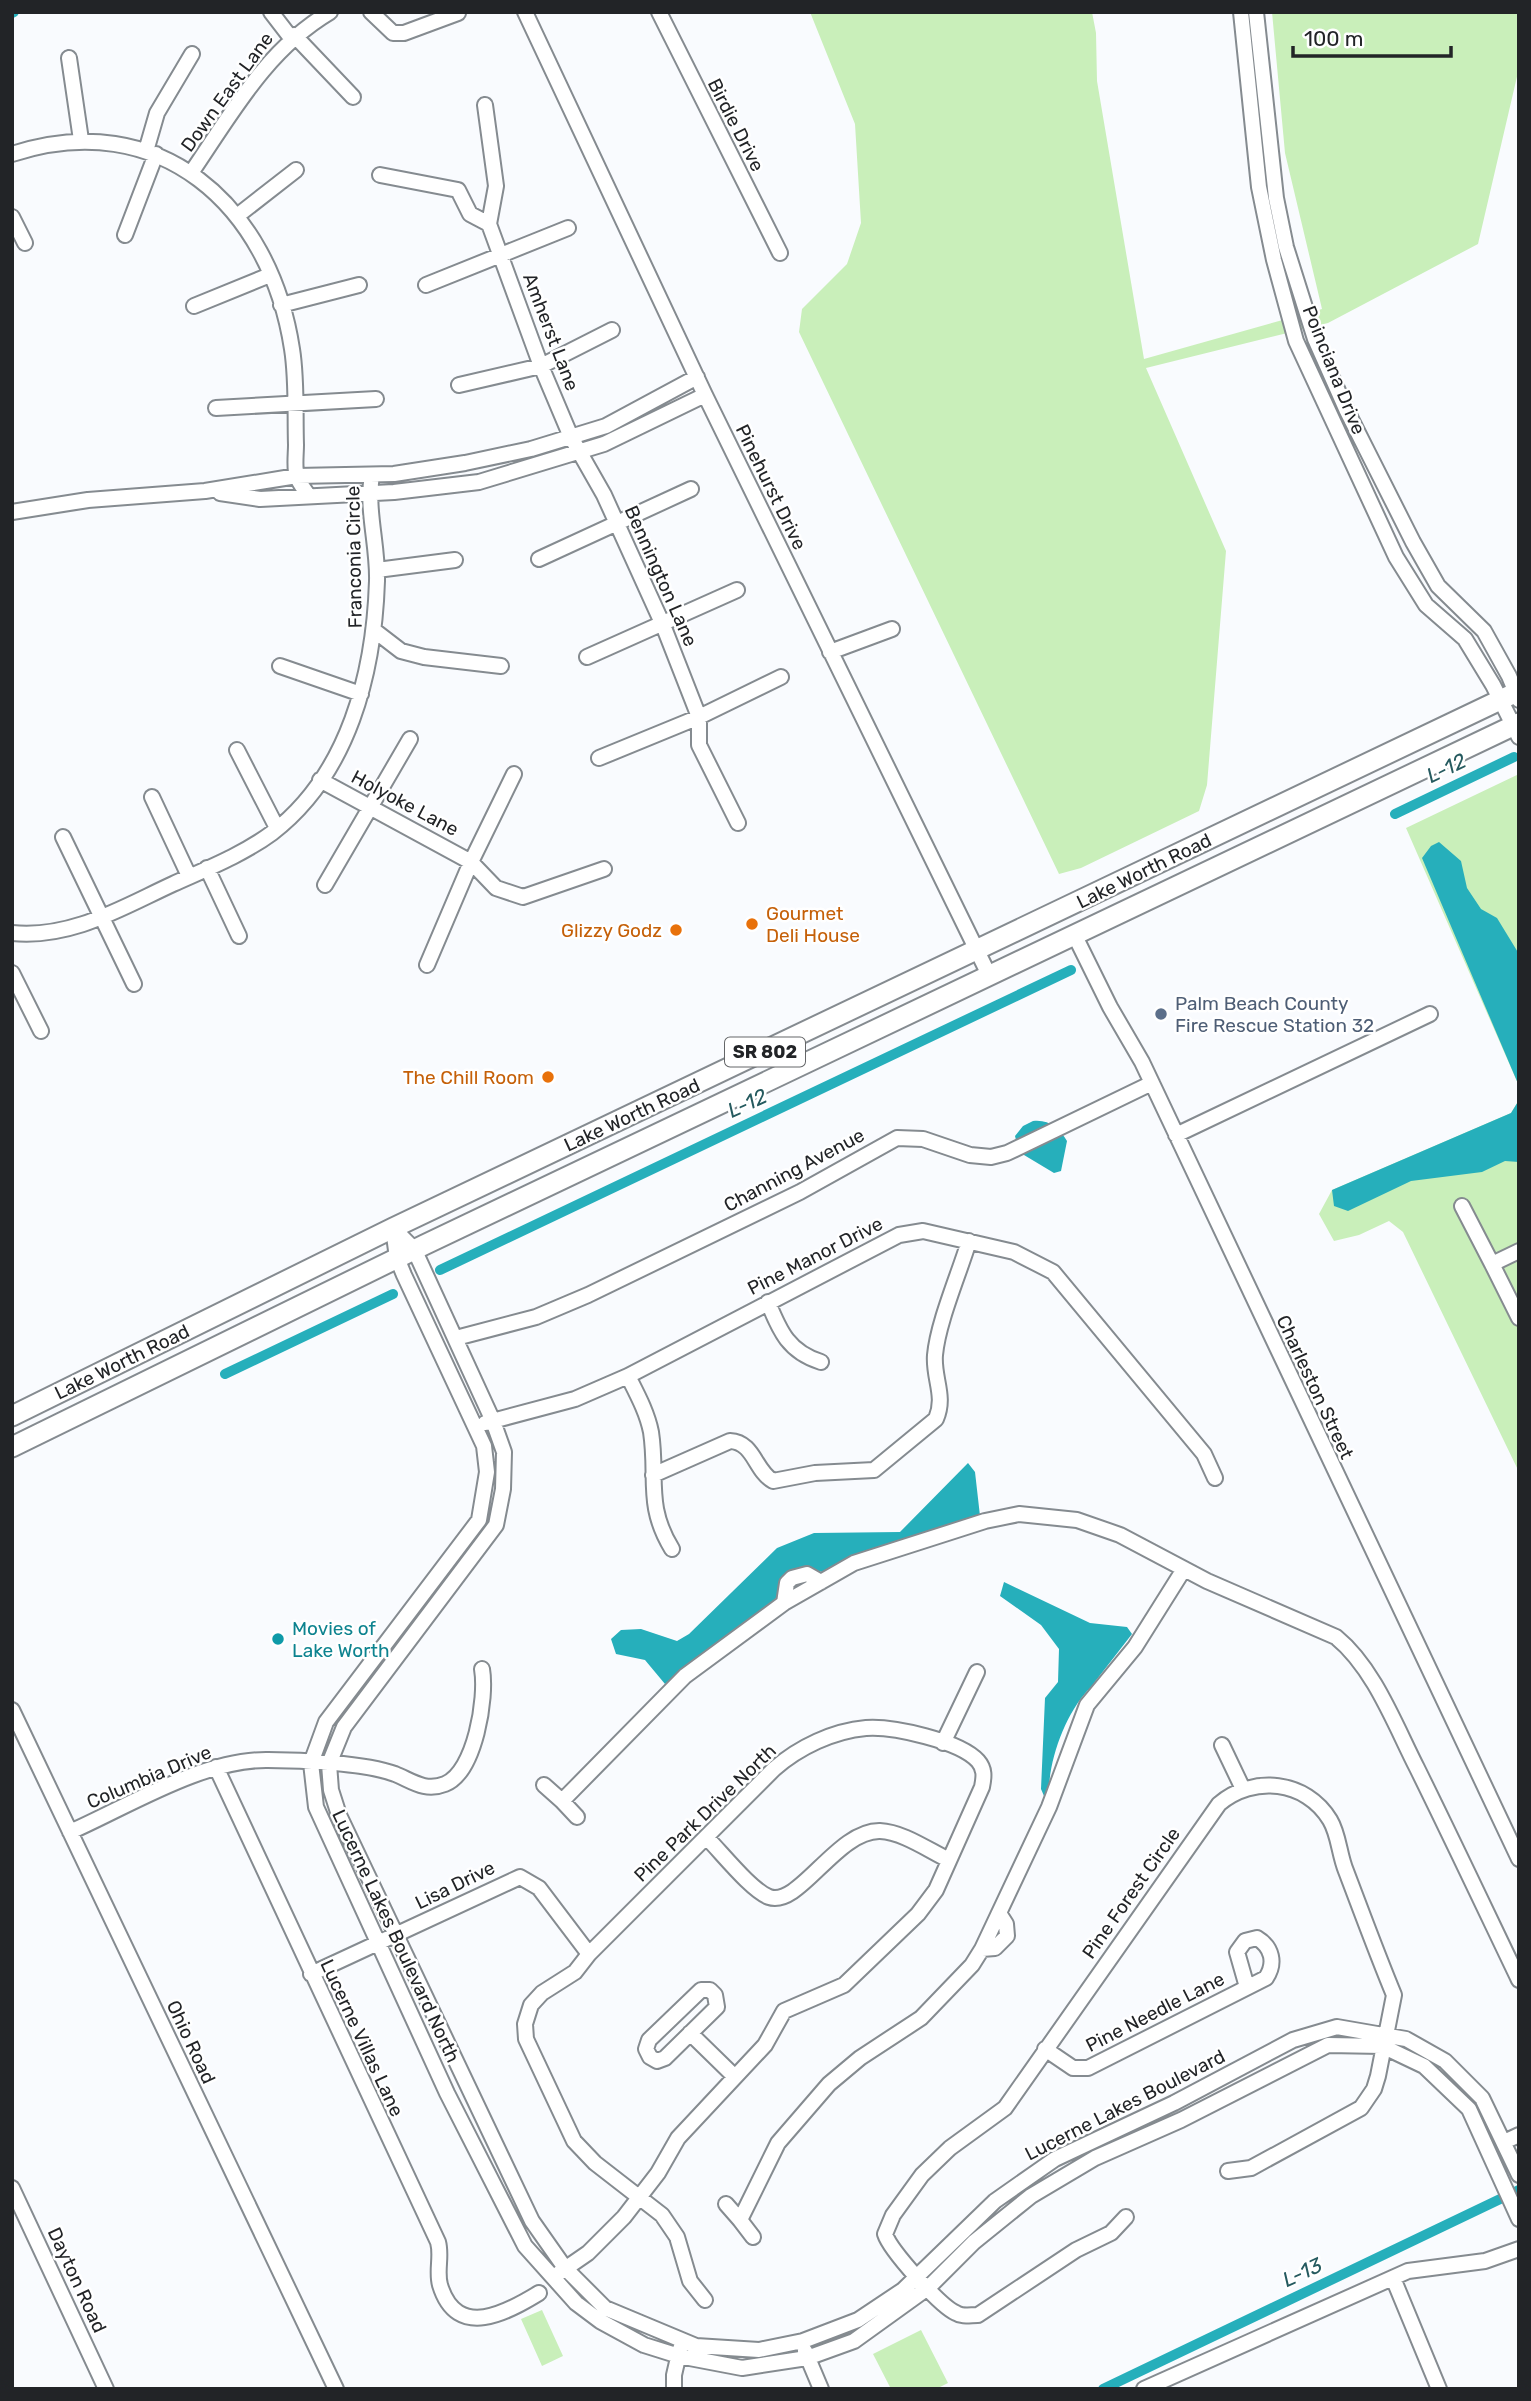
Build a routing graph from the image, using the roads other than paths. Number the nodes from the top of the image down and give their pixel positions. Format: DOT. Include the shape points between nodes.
graph roads {
  1 [pos="271,12"];
  2 [pos="330,12"];
  3 [pos="371,12"];
  4 [pos="525,12"];
  5 [pos="659,12"];
  6 [pos="1241,12"];
  7 [pos="1256,12"];
  8 [pos="458,13"];
  9 [pos="292,37"];
  10 [pos="192,54"];
  11 [pos="69,58"];
  12 [pos="353,97"];
  13 [pos="485,105"];
  14 [pos="81,141"];
  15 [pos="151,152"];
  16 [pos="12,154"];
  17 [pos="296,170"];
  18 [pos="191,173"];
  19 [pos="380,174"];
  20 [pos="237,216"];
  21 [pos="12,217"];
  22 [pos="489,224"];
  23 [pos="568,228"];
  24 [pos="125,235"];
  25 [pos="25,243"];
  26 [pos="780,253"];
  27 [pos="502,255"];
  28 [pos="270,275"];
  29 [pos="359,285"];
  30 [pos="426,285"];
  31 [pos="281,305"];
  32 [pos="194,306"];
  33 [pos="612,330"];
  34 [pos="541,366"];
  35 [pos="697,377"];
  36 [pos="459,385"];
  37 [pos="705,395"];
  38 [pos="376,399"];
  39 [pos="295,404"];
  40 [pos="216,408"];
  41 [pos="571,437"];
  42 [pos="581,453"];
  43 [pos="372,475"];
  44 [pos="297,476"];
  45 [pos="691,489"];
  46 [pos="205,491"];
  47 [pos="369,493"];
  48 [pos="308,495"];
  49 [pos="12,512"];
  50 [pos="618,525"];
  51 [pos="539,559"];
  52 [pos="455,560"];
  53 [pos="377,570"];
  54 [pos="737,590"];
  55 [pos="663,625"];
  56 [pos="892,629"];
  57 [pos="375,631"];
  58 [pos="830,652"];
  59 [pos="587,657"];
  60 [pos="280,666"];
  61 [pos="500,666"];
  62 [pos="780,677"];
  63 [pos="361,694"];
  64 [pos="1513,696"];
  65 [pos="699,717"];
  66 [pos="1517,728"];
  67 [pos="410,739"];
  68 [pos="237,750"];
  69 [pos="599,758"];
  70 [pos="514,774"];
  71 [pos="320,780"];
  72 [pos="152,797"];
  73 [pos="372,806"];
  74 [pos="738,823"];
  75 [pos="277,828"];
  76 [pos="63,837"];
  77 [pos="471,862"];
  78 [pos="207,868"];
  79 [pos="604,869"];
  80 [pos="190,876"];
  81 [pos="326,885"];
  82 [pos="101,916"];
  83 [pos="12,933"];
  84 [pos="1074,934"];
  85 [pos="239,936"];
  86 [pos="977,951"];
  87 [pos="428,965"];
  88 [pos="12,973"];
  89 [pos="989,975"];
  90 [pos="134,984"];
  91 [pos="1430,1014"];
  92 [pos="41,1031"];
  93 [pos="777,1046"];
  94 [pos="1152,1083"];
  95 [pos="744,1092"];
  96 [pos="1176,1135"];
  97 [pos="1462,1206"];
  98 [pos="393,1228"];
  99 [pos="969,1241"];
  100 [pos="1519,1251"];
  101 [pos="406,1253"];
  102 [pos="327,1260"];
  103 [pos="1492,1264"];
  104 [pos="768,1302"];
  105 [pos="1519,1318"];
  106 [pos="456,1338"];
  107 [pos="197,1356"];
  108 [pos="821,1362"];
  109 [pos="628,1376"];
  110 [pos="12,1416"];
  111 [pos="493,1421"];
  112 [pos="476,1426"];
  113 [pos="12,1447"];
  114 [pos="653,1475"];
  115 [pos="1215,1478"];
  116 [pos="672,1549"];
  117 [pos="1184,1569"];
  118 [pos="482,1669"];
  119 [pos="977,1672"];
  120 [pos="12,1710"];
  121 [pos="943,1743"];
  122 [pos="1222,1745"];
  123 [pos="311,1763"];
  124 [pos="329,1764"];
  125 [pos="216,1767"];
  126 [pos="544,1786"];
  127 [pos="1243,1789"];
  128 [pos="562,1801"];
  129 [pos="578,1817"];
  130 [pos="70,1832"];
  131 [pos="707,1838"];
  132 [pos="1519,1859"];
  133 [pos="949,1860"];
  134 [pos="394,1936"];
  135 [pos="379,1942"];
  136 [pos="589,1954"];
  137 [pos="311,1974"];
  138 [pos="1519,1980"];
  139 [pos="1247,1987"];
  140 [pos="690,2033"];
  141 [pos="1383,2039"];
  142 [pos="1045,2049"];
  143 [pos="734,2076"];
  144 [pos="1519,2135"];
  145 [pos="1504,2143"];
  146 [pos="1515,2167"];
  147 [pos="1496,2170"];
  148 [pos="1228,2171"];
  149 [pos="12,2188"];
  150 [pos="639,2195"];
  151 [pos="726,2204"];
  152 [pos="1126,2217"];
  153 [pos="1518,2217"];
  154 [pos="740,2220"];
  155 [pos="753,2236"];
  156 [pos="1519,2249"];
  157 [pos="565,2268"];
  158 [pos="919,2276"];
  159 [pos="553,2278"];
  160 [pos="1393,2278"];
  161 [pos="929,2287"];
  162 [pos="539,2293"];
  163 [pos="705,2300"];
  164 [pos="682,2341"];
  165 [pos="803,2341"];
  166 [pos="678,2356"];
  167 [pos="807,2358"];
  168 [pos="1441,2388"];
  169 [pos="107,2389"];
  170 [pos="336,2389"];
  171 [pos="674,2389"];
  172 [pos="821,2389"];
  173 [pos="1144,2389"];
  1 -- 9 [label="street"];
  2 -- 9 [label="street, Down East Lane"];
  3 -- 8 [label="street" via="393,33"];
  4 -- 35 [label="street, Pinehurst Drive"];
  5 -- 26 [label="street, Birdie Drive"];
  6 -- 64 [label="street, Poinciana Drive" via="1259,187 1296,341 1396,557 1426,605 1465,639"];
  7 -- 64 [label="street, Poinciana Drive" via="1276,198 1286,247 1315,338 1419,553 1438,586 1484,631"];
  9 -- 12 [label="street"];
  9 -- 18 [label="street, Down East Lane" via="255,79"];
  10 -- 15 [label="street" via="157,113"];
  11 -- 14 [label="street"];
  13 -- 22 [label="street" via="496,186"];
  14 -- 15 [label="street"];
  14 -- 16 [label="street"];
  15 -- 18 [label="street"];
  15 -- 24 [label="street"];
  17 -- 20 [label="street"];
  18 -- 20 [label="street"];
  19 -- 22 [label="street" via="458,190 470,215"];
  20 -- 28 [label="street"];
  21 -- 25 [label="street"];
  22 -- 27 [label="street, Amherst Lane"];
  23 -- 27 [label="street"];
  27 -- 30 [label="street"];
  27 -- 34 [label="street, Amherst Lane"];
  28 -- 31 [label="street"];
  28 -- 32 [label="street"];
  29 -- 31 [label="street"];
  31 -- 39 [label="street" via="292,347"];
  33 -- 34 [label="street"];
  34 -- 36 [label="street"];
  34 -- 41 [label="street, Amherst Lane"];
  35 -- 37 [label="street, Pinehurst Drive"];
  35 -- 41 [label="street" via="606,426"];
  37 -- 42 [label="street"];
  37 -- 58 [label="street, Pinehurst Drive"];
  38 -- 39 [label="street"];
  39 -- 40 [label="street"];
  39 -- 44 [label="street"];
  41 -- 42 [label="street, Amherst Lane"];
  41 -- 43 [label="street" via="466,463"];
  42 -- 47 [label="street" via="478,482"];
  42 -- 50 [label="street, Bennington Lane"];
  43 -- 44 [label="street"];
  43 -- 47 [label="street, Franconia Circle"];
  44 -- 46 [label="street"];
  44 -- 48 [label="street"];
  45 -- 50 [label="street"];
  46 -- 48 [label="street" via="260,499"];
  46 -- 49 [label="street" via="88,500"];
  47 -- 48 [label="street"];
  47 -- 53 [label="street, Franconia Circle"];
  50 -- 51 [label="street"];
  50 -- 55 [label="street, Bennington Lane"];
  52 -- 53 [label="street"];
  53 -- 57 [label="street, Franconia Circle"];
  54 -- 55 [label="street"];
  55 -- 59 [label="street"];
  55 -- 65 [label="street, Bennington Lane"];
  56 -- 58 [label="street"];
  57 -- 61 [label="street" via="401,651"];
  57 -- 63 [label="street, Franconia Circle"];
  58 -- 86 [label="street, Pinehurst Drive"];
  60 -- 63 [label="street"];
  62 -- 65 [label="street"];
  63 -- 71 [label="street, Franconia Circle" via="345,736"];
  64 -- 66 [label="street"];
  64 -- 86 [label="main road, Lake Worth Road / SR 802"];
  65 -- 69 [label="street"];
  65 -- 74 [label="street, Bennington Lane" via="699,745"];
  66 -- 84 [label="main road, Lake Worth Road / SR 802"];
  67 -- 73 [label="street"];
  68 -- 75 [label="street"];
  70 -- 77 [label="street"];
  71 -- 73 [label="street, Holyoke Lane"];
  71 -- 75 [label="street, Franconia Circle"];
  72 -- 80 [label="street"];
  73 -- 77 [label="street, Holyoke Lane"];
  73 -- 81 [label="street"];
  75 -- 78 [label="street, Franconia Circle"];
  76 -- 82 [label="street"];
  77 -- 79 [label="street, Holyoke Lane" via="496,888 523,897"];
  77 -- 87 [label="street"];
  78 -- 80 [label="street, Franconia Circle"];
  78 -- 85 [label="street"];
  80 -- 82 [label="street, Franconia Circle"];
  82 -- 83 [label="street, Franconia Circle" via="59,932"];
  82 -- 90 [label="street"];
  84 -- 89 [label="main road, Lake Worth Road / SR 802"];
  84 -- 94 [label="street, Charleston Street"];
  86 -- 89 [label="street, Pinehurst Drive"];
  86 -- 93 [label="main road, Lake Worth Road / SR 802"];
  88 -- 92 [label="street"];
  89 -- 95 [label="main road, Lake Worth Road / SR 802"];
  91 -- 96 [label="street"];
  93 -- 95 [label="main road" via="769,1068"];
  93 -- 98 [label="main road, Lake Worth Road / SR 802"];
  94 -- 96 [label="street, Charleston Street"];
  94 -- 106 [label="street, Channing Avenue" via="991,1157 923,1139 897,1138 800,1192 588,1295 536,1317"];
  95 -- 101 [label="main road, Lake Worth Road / SR 802"];
  96 -- 132 [label="street, Charleston Street"];
  97 -- 103 [label="street"];
  98 -- 101 [label="street, Lucerne Lakes Boulevard North"];
  98 -- 102 [label="main road, Lake Worth Road / SR 802"];
  99 -- 104 [label="street, Pine Manor Drive" via="923,1231 899,1235"];
  99 -- 114 [label="street" via="936,1350 939,1412 881,1467 773,1481 748,1449 730,1441"];
  99 -- 115 [label="street, Pine Manor Drive" via="1014,1252 1053,1272 1204,1454"];
  100 -- 103 [label="street"];
  101 -- 106 [label="street, Lucerne Lakes Boulevard North"];
  101 -- 107 [label="main road, Lake Worth Road / SR 802"];
  101 -- 112 [label="street, Lucerne Lakes Boulevard North"];
  102 -- 107 [label="main road" via="262,1303 205,1333"];
  102 -- 110 [label="main road, Lake Worth Road / SR 802"];
  103 -- 105 [label="street"];
  104 -- 108 [label="street" via="788,1341 802,1356"];
  104 -- 109 [label="street, Pine Manor Drive"];
  106 -- 111 [label="street, Lucerne Lakes Boulevard North"];
  107 -- 113 [label="main road, Lake Worth Road / SR 802"];
  109 -- 111 [label="street, Pine Manor Drive" via="575,1399"];
  109 -- 114 [label="street" via="650,1431"];
  111 -- 112 [label="street, Pine Manor Drive"];
  111 -- 124 [label="street, Lucerne Lakes Boulevard North" via="504,1452 496,1525 344,1727"];
  112 -- 123 [label="street, Lucerne Lakes Boulevard North" via="487,1472 479,1520 326,1722"];
  114 -- 116 [label="street" via="652,1492 662,1532"];
  117 -- 128 [label="street" via="1120,1535 1076,1520 1019,1514 854,1563 784,1603 685,1676"];
  117 -- 138 [label="street" via="1336,1637 1348,1647 1400,1733"];
  117 -- 154 [label="street" via="1135,1647 1087,1705 1049,1807 972,1965 921,2018 829,2084 778,2143"];
  118 -- 124 [label="street, Columbia Drive" via="485,1689 469,1757 452,1781 430,1787 377,1769"];
  119 -- 121 [label="street"];
  120 -- 130 [label="street, Ohio Road"];
  121 -- 131 [label="street, Pine Park Drive North" via="900,1730 868,1728 825,1738 782,1763"];
  121 -- 133 [label="street, Pine Park Drive North" via="973,1756 982,1767 982,1787"];
  122 -- 127 [label="street"];
  123 -- 124 [label="street, Columbia Drive"];
  123 -- 125 [label="street, Columbia Drive" via="268,1760"];
  123 -- 135 [label="street, Lucerne Lakes Boulevard North" via="316,1807"];
  124 -- 134 [label="street, Lucerne Lakes Boulevard North" via="339,1815"];
  125 -- 130 [label="street, Columbia Drive"];
  125 -- 137 [label="street, Lucerne Villas Lane"];
  126 -- 128 [label="street"];
  127 -- 141 [label="street, Pine Forest Circle" via="1268,1784 1292,1789 1314,1801 1330,1820 1394,1995"];
  127 -- 142 [label="street, Pine Forest Circle" via="1225,1798 1208,1816"];
  128 -- 129 [label="street"];
  130 -- 170 [label="street, Ohio Road"];
  131 -- 133 [label="street" via="760,1891 774,1898 789,1896 841,1846 863,1833 897,1834"];
  131 -- 136 [label="street, Pine Park Drive North"];
  133 -- 143 [label="street" via="928,1903 869,1965 832,1992 784,2011 765,2045"];
  134 -- 135 [label="street, Lisa Drive"];
  134 -- 136 [label="street, Lisa Drive" via="520,1877 534,1882"];
  134 -- 157 [label="street, Lucerne Lakes Boulevard North" via="532,2221"];
  135 -- 137 [label="street, Lisa Drive"];
  135 -- 159 [label="street, Lucerne Lakes Boulevard North" via="447,2093 525,2246"];
  136 -- 150 [label="street, Pine Park Drive North" via="575,1972 531,2005 526,2039 574,2141 595,2163"];
  137 -- 162 [label="street, Lucerne Villas Lane" via="438,2242 443,2292 458,2310 489,2318"];
  139 -- 142 [label="street, Pine Needle Lane" via="1088,2068 1073,2068"];
  140 -- 140 [label="street" via="657,2061 646,2049 649,2040 701,1990 710,1990 717,2007"];
  140 -- 143 [label="street"];
  141 -- 145 [label="street" via="1406,2039 1445,2061 1482,2098"];
  141 -- 147 [label="street" via="1424,2066 1469,2109"];
  141 -- 148 [label="street, Pine Forest Circle" via="1374,2089 1361,2108 1251,2168"];
  141 -- 158 [label="street, Lucerne Lakes Boulevard" via="1337,2027 1293,2040 1055,2159 995,2201"];
  141 -- 161 [label="street, Lucerne Lakes Boulevard" via="1328,2045 1096,2158 1002,2218"];
  142 -- 158 [label="street, Pine Forest Circle" via="1005,2108 950,2148 892,2215 887,2240"];
  143 -- 150 [label="street" via="683,2132"];
  144 -- 145 [label="street"];
  145 -- 146 [label="street"];
  146 -- 147 [label="street"];
  147 -- 153 [label="street"];
  149 -- 169 [label="street, Dayton Road"];
  150 -- 157 [label="street" via="588,2253"];
  150 -- 163 [label="street, Pine Park Drive North" via="670,2227 691,2281"];
  151 -- 154 [label="street"];
  152 -- 161 [label="street" via="1111,2232 978,2315 957,2314"];
  154 -- 155 [label="street"];
  156 -- 160 [label="street" via="1485,2261 1408,2271"];
  157 -- 159 [label="street"];
  157 -- 164 [label="street, Lucerne Lakes Boulevard North" via="605,2308"];
  158 -- 161 [label="street"];
  158 -- 165 [label="street, Lucerne Lakes Boulevard" via="858,2320"];
  159 -- 166 [label="street, Lucerne Lakes Boulevard North" via="600,2320 644,2345"];
  160 -- 168 [label="street"];
  160 -- 173 [label="street"];
  161 -- 167 [label="street, Lucerne Lakes Boulevard" via="854,2341"];
  164 -- 165 [label="street, Lucerne Lakes Boulevard" via="724,2350 759,2350"];
  164 -- 166 [label="street"];
  165 -- 167 [label="street"];
  166 -- 167 [label="street, Lucerne Lakes Boulevard" via="742,2368"];
  166 -- 171 [label="street"];
  167 -- 172 [label="street"];
}
